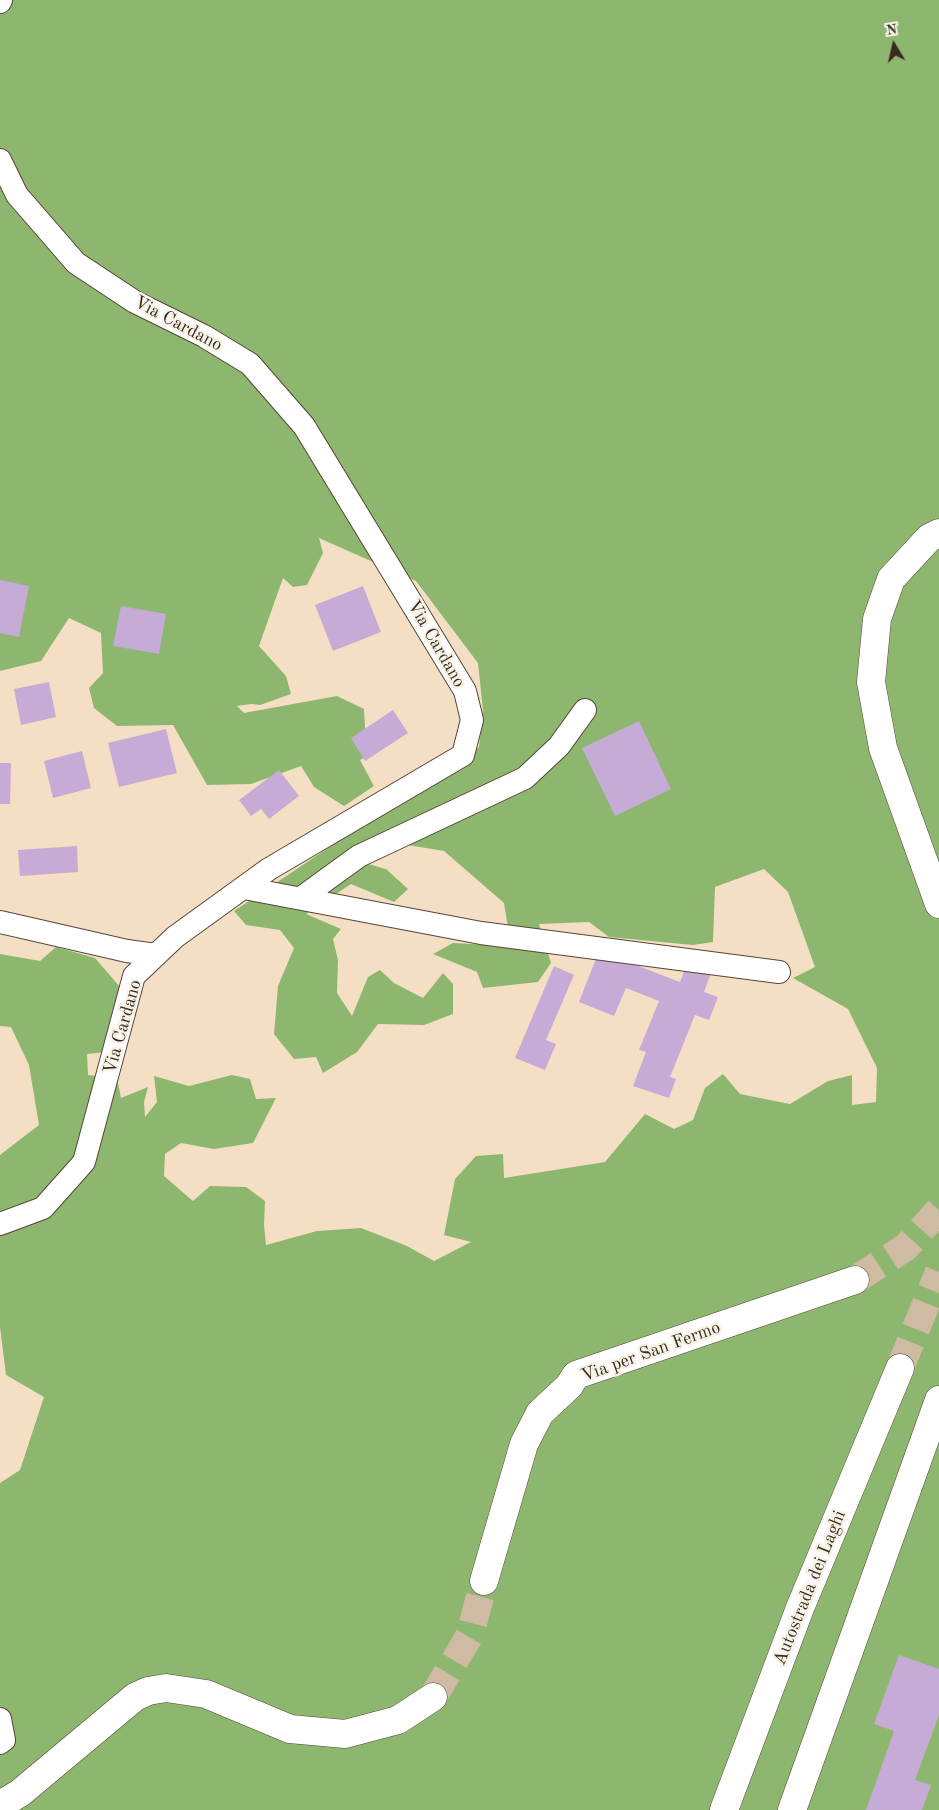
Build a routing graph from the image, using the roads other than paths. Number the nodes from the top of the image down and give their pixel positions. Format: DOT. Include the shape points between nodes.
graph roads {
  1 [pos="0,160"];
  2 [pos="939,533"];
  3 [pos="585,710"];
  4 [pos="244,888"];
  5 [pos="301,898"];
  6 [pos="939,904"];
  7 [pos="0,922"];
  8 [pos="156,955"];
  9 [pos="779,972"];
  10 [pos="0,1224"];
  11 [pos="856,1280"];
  12 [pos="900,1368"];
  13 [pos="939,1400"];
  14 [pos="484,1581"];
  15 [pos="433,1697"];
  16 [pos="0,1719"];
  17 [pos="0,1743"];
  18 [pos="0,1805"];
  19 [pos="724,1810"];
  20 [pos="792,1810"];
  1 -- 4 [label="street, Via Cardano" via="17,195 76,262 135,302 204,336 250,364 304,426 465,691 472,720 463,755 269,869"];
  2 -- 6 [label="main road" via="929,538 891,579 877,619 871,682 884,748"];
  3 -- 5 [label="street" via="559,746 525,778 359,856"];
  4 -- 5 [label="street"];
  4 -- 8 [label="street, Via Cardano" via="175,937"];
  5 -- 9 [label="street" via="481,933"];
  7 -- 8 [label="street"];
  8 -- 10 [label="street, Via Cardano" via="134,976 84,1162 44,1208"];
  11 -- 14 [label="main road, Via per San Fermo" via="576,1375 540,1413 524,1444"];
  12 -- 19 [label="main road, Autostrada dei Laghi" via="800,1608"];
  13 -- 20 [label="main road"];
  15 -- 18 [label="main road" via="398,1720 345,1734 290,1729 206,1694 166,1688 148,1691 135,1697 20,1793"];
  16 -- 17 [label="street" via="4,1740"];
}
